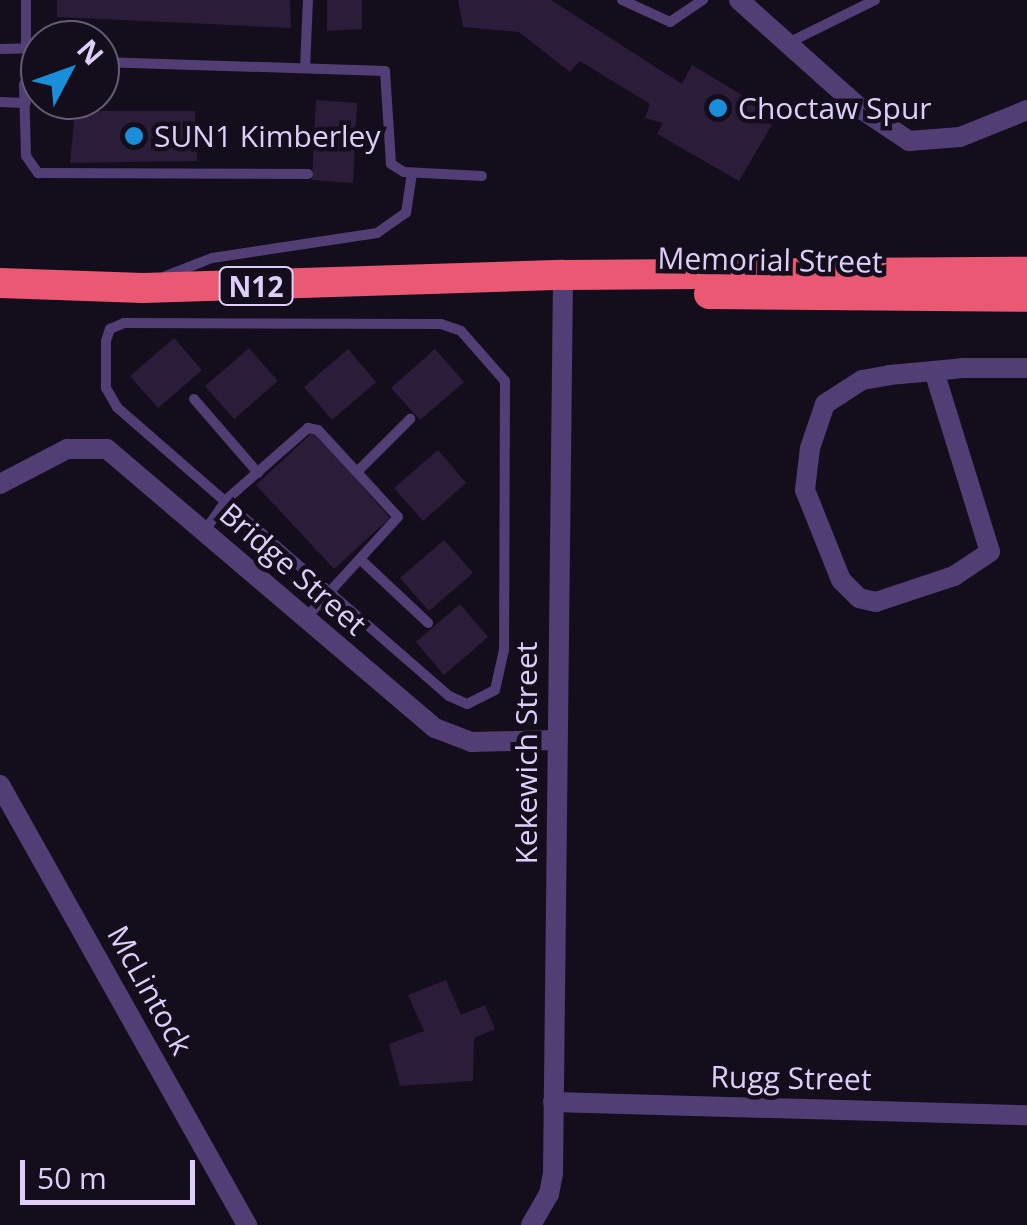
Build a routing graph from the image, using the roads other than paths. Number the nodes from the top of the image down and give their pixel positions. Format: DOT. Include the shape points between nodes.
graph roads {
  1 [pos="308,0"];
  2 [pos="622,0"];
  3 [pos="703,0"];
  4 [pos="738,0"];
  5 [pos="875,0"];
  6 [pos="787,43"];
  7 [pos="120,63"];
  8 [pos="305,68"];
  9 [pos="1027,110"];
  10 [pos="26,120"];
  11 [pos="412,172"];
  12 [pos="308,174"];
  13 [pos="482,176"];
  14 [pos="1027,272"];
  15 [pos="0,283"];
  16 [pos="564,284"];
  17 [pos="143,288"];
  18 [pos="1027,297"];
  19 [pos="1027,368"];
  20 [pos="934,371"];
  21 [pos="194,399"];
  22 [pos="410,419"];
  23 [pos="358,471"];
  24 [pos="258,473"];
  25 [pos="0,484"];
  26 [pos="228,499"];
  27 [pos="204,532"];
  28 [pos="361,560"];
  29 [pos="331,592"];
  30 [pos="304,620"];
  31 [pos="428,623"];
  32 [pos="556,740"];
  33 [pos="0,785"];
  34 [pos="553,1102"];
  35 [pos="1027,1114"];
  36 [pos="247,1225"];
  37 [pos="531,1225"];
  1 -- 8 [label="lane"];
  2 -- 3 [label="lane" via="660,22 683,18"];
  4 -- 6 [label="street"];
  5 -- 6 [label="lane"];
  6 -- 9 [label="street" via="886,130 934,143"];
  7 -- 8 [label="lane"];
  8 -- 11 [label="lane" via="385,71 387,156 399,171"];
  10 -- 12 [label="lane" via="26,156 43,174"];
  11 -- 13 [label="lane"];
  11 -- 17 [label="lane" via="406,213 378,233 212,258"];
  14 -- 16 [label="highway, Memorial Street / N12"];
  15 -- 17 [label="highway, Memorial Street / N12"];
  16 -- 17 [label="highway, Memorial Street / N12"];
  16 -- 18 [label="highway, Memorial Street / N12"];
  16 -- 32 [label="street, Kekewich Street"];
  19 -- 20 [label="street"];
  20 -- 20 [label="street" via="862,380 842,391 825,404 810,448 805,490 841,580 859,598 876,602 954,576 990,552"];
  21 -- 24 [label="lane"];
  22 -- 23 [label="lane"];
  23 -- 24 [label="lane" via="310,428"];
  23 -- 28 [label="lane" via="398,518"];
  24 -- 26 [label="lane"];
  25 -- 27 [label="street, Bridge Street" via="66,449 97,445"];
  26 -- 27 [label="lane"];
  26 -- 29 [label="lane"];
  26 -- 29 [label="lane" via="111,400 106,341 113,326 441,324 460,330 505,382 500,682 482,701 457,702"];
  27 -- 30 [label="street, Bridge Street"];
  28 -- 29 [label="lane"];
  28 -- 31 [label="lane"];
  29 -- 30 [label="lane"];
  30 -- 32 [label="street, Bridge Street" via="448,736 471,742"];
  32 -- 34 [label="street, Kekewich Street"];
  33 -- 36 [label="street, McLintock"];
  34 -- 35 [label="street, Rugg Street"];
  34 -- 37 [label="street, Kekewich Street" via="549,1194"];
}
